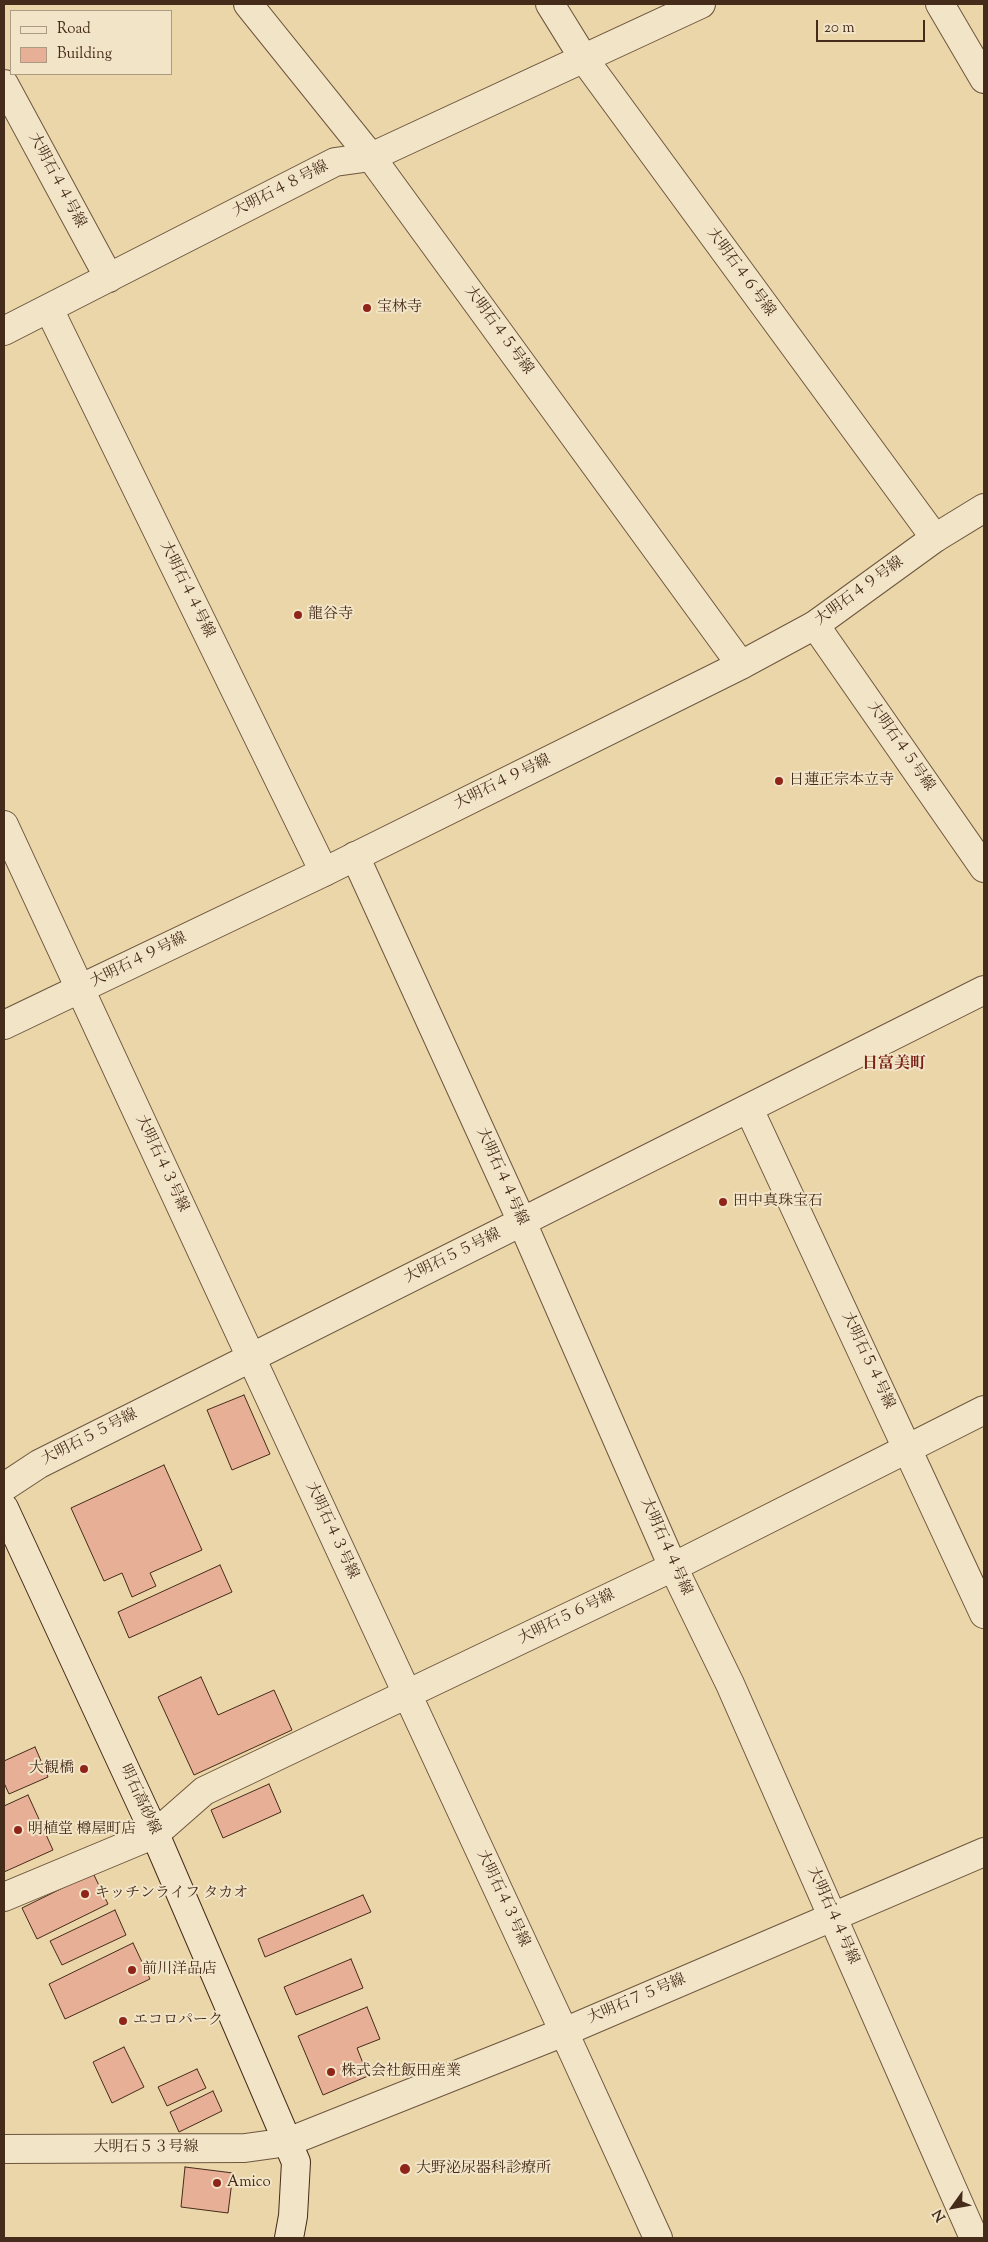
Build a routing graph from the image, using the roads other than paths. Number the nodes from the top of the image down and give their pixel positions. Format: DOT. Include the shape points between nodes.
graph roads {
  1 [pos="248,4"];
  2 [pos="550,4"];
  3 [pos="701,4"];
  4 [pos="940,4"];
  5 [pos="584,60"];
  6 [pos="984,79"];
  7 [pos="4,84"];
  8 [pos="371,157"];
  9 [pos="109,278"];
  10 [pos="49,309"];
  11 [pos="4,330"];
  12 [pos="984,508"];
  13 [pos="935,538"];
  14 [pos="815,625"];
  15 [pos="741,665"];
  16 [pos="4,825"];
  17 [pos="355,856"];
  18 [pos="984,868"];
  19 [pos="324,872"];
  20 [pos="80,989"];
  21 [pos="984,990"];
  22 [pos="4,1025"];
  23 [pos="749,1109"];
  24 [pos="522,1222"];
  25 [pos="251,1357"];
  26 [pos="984,1410"];
  27 [pos="907,1448"];
  28 [pos="4,1487"];
  29 [pos="4,1508"];
  30 [pos="673,1567"];
  31 [pos="982,1604"];
  32 [pos="407,1694"];
  33 [pos="155,1834"];
  34 [pos="984,1852"];
  35 [pos="4,1897"];
  36 [pos="833,1916"];
  37 [pos="564,2032"];
  38 [pos="288,2142"];
  39 [pos="4,2149"];
  40 [pos="289,2238"];
  41 [pos="658,2238"];
  42 [pos="974,2238"];
  1 -- 8 [label="street, 大明石４５号線"];
  2 -- 5 [label="street, 大明石４６号線"];
  3 -- 5 [label="street, 大明石４８号線"];
  4 -- 6 [label="street"];
  5 -- 8 [label="street, 大明石４８号線"];
  5 -- 13 [label="street, 大明石４６号線"];
  7 -- 9 [label="street, 大明石４４号線"];
  8 -- 9 [label="street, 大明石４８号線" via="335,162"];
  8 -- 15 [label="street, 大明石４５号線"];
  9 -- 10 [label="street, 大明石４８号線"];
  10 -- 11 [label="street, 大明石４８号線"];
  10 -- 19 [label="street, 大明石４４号線"];
  12 -- 13 [label="street, 大明石４９号線"];
  13 -- 14 [label="street, 大明石４９号線"];
  14 -- 15 [label="street, 大明石４９号線"];
  14 -- 18 [label="street, 大明石４５号線"];
  15 -- 17 [label="street, 大明石４９号線"];
  16 -- 20 [label="street, 大明石４３号線"];
  17 -- 19 [label="street, 大明石４９号線"];
  17 -- 24 [label="street, 大明石４４号線"];
  19 -- 20 [label="street, 大明石４９号線"];
  20 -- 22 [label="street, 大明石４９号線"];
  20 -- 25 [label="street, 大明石４３号線"];
  21 -- 23 [label="street, 大明石５５号線"];
  23 -- 24 [label="street, 大明石５５号線"];
  23 -- 27 [label="street, 大明石５４号線"];
  24 -- 25 [label="street, 大明石５５号線"];
  24 -- 30 [label="street, 大明石４４号線"];
  25 -- 28 [label="street, 大明石５５号線" via="39,1464"];
  25 -- 32 [label="street, 大明石４３号線"];
  26 -- 27 [label="street, 大明石５６号線"];
  27 -- 30 [label="street, 大明石５６号線"];
  27 -- 31 [label="street, 大明石５４号線"];
  29 -- 33 [label="street, 明石高砂線"];
  30 -- 32 [label="street, 大明石５６号線"];
  30 -- 36 [label="street, 大明石４４号線" via="730,1684"];
  32 -- 33 [label="street, 大明石５６号線" via="204,1791"];
  32 -- 37 [label="street, 大明石４３号線"];
  33 -- 35 [label="street, 大明石５６号線"];
  33 -- 38 [label="street, 明石高砂線"];
  34 -- 36 [label="street, 大明石７５号線"];
  36 -- 37 [label="street, 大明石７５号線"];
  36 -- 42 [label="street, 大明石４４号線"];
  37 -- 38 [label="street, 大明石７５号線"];
  37 -- 41 [label="street, 大明石４３号線"];
  38 -- 39 [label="street, 大明石５３号線" via="245,2148"];
  38 -- 40 [label="street, 明石高砂線" via="296,2162"];
}
